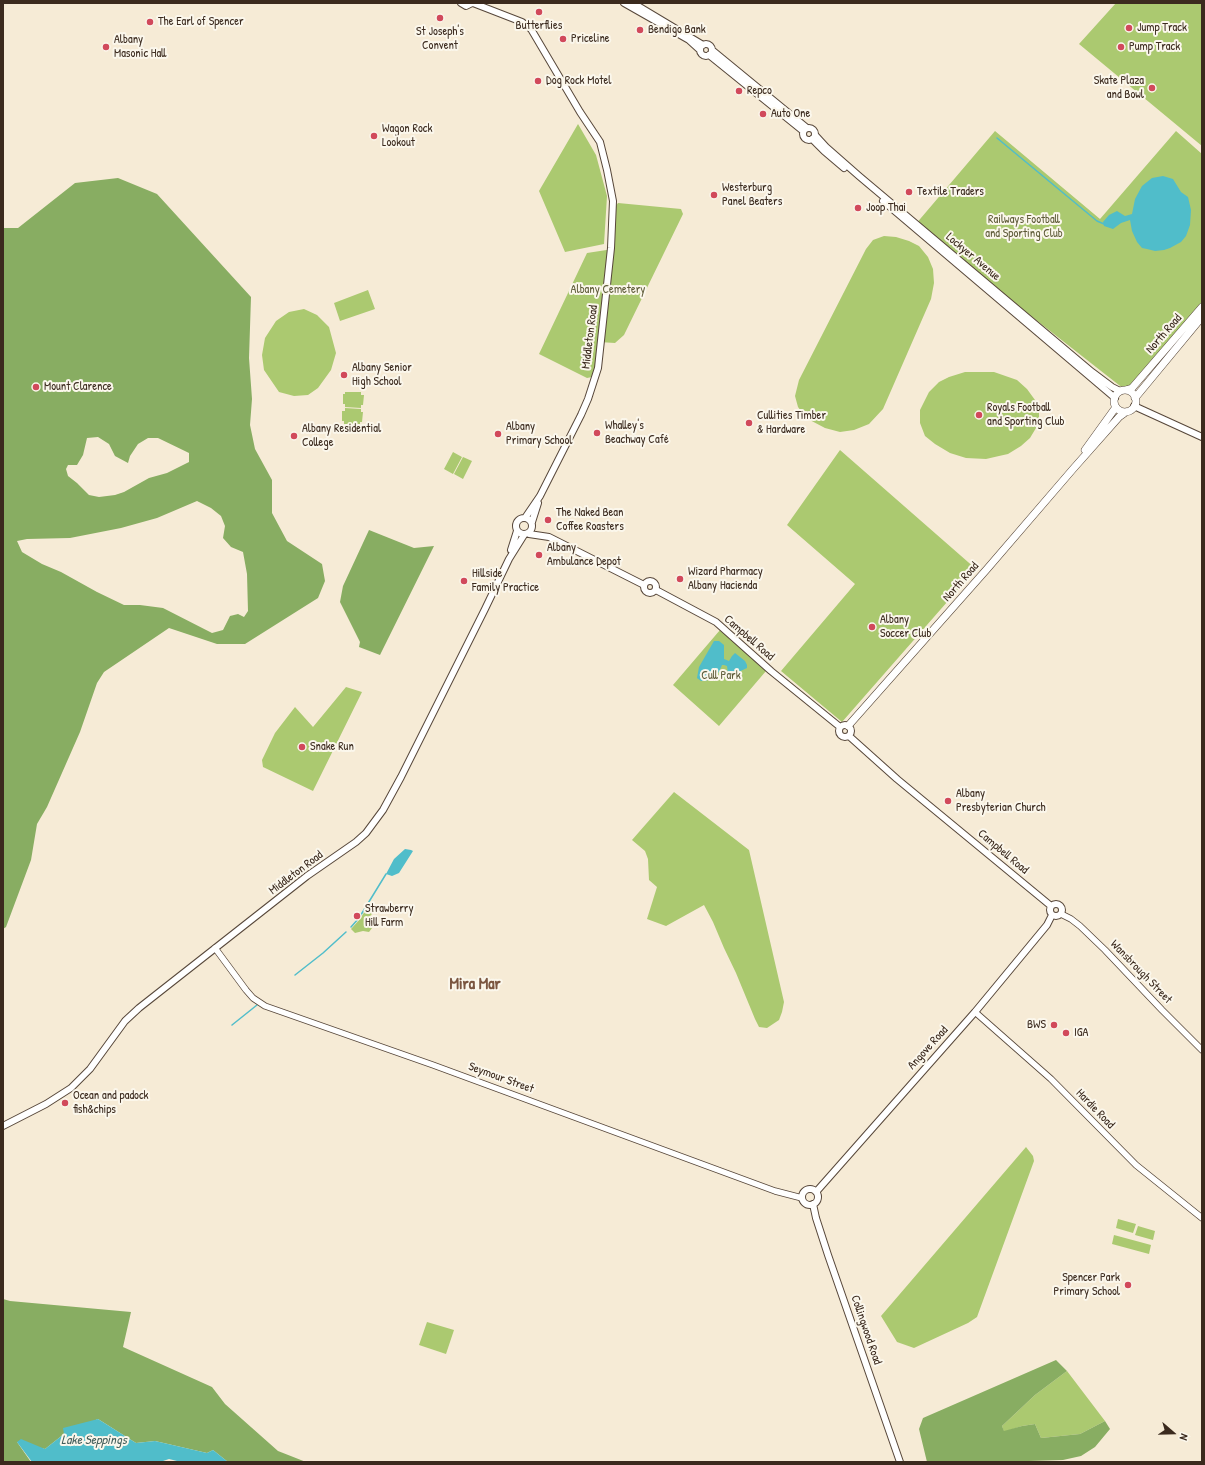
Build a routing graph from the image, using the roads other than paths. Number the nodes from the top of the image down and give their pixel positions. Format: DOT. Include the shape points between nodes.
graph roads {
  1 [pos="461,3"];
  2 [pos="473,3"];
  3 [pos="624,3"];
  4 [pos="633,3"];
  5 [pos="701,47"];
  6 [pos="710,53"];
  7 [pos="805,129"];
  8 [pos="814,137"];
  9 [pos="1202,307"];
  10 [pos="1202,317"];
  11 [pos="1123,391"];
  12 [pos="1115,398"];
  13 [pos="1136,398"];
  14 [pos="1134,406"];
  15 [pos="1116,407"];
  16 [pos="1126,412"];
  17 [pos="1202,437"];
  18 [pos="1073,469"];
  19 [pos="540,496"];
  20 [pos="525,518"];
  21 [pos="532,525"];
  22 [pos="517,531"];
  23 [pos="526,534"];
  24 [pos="549,537"];
  25 [pos="509,559"];
  26 [pos="848,726"];
  27 [pos="840,727"];
  28 [pos="849,736"];
  29 [pos="1051,906"];
  30 [pos="1061,914"];
  31 [pos="1052,915"];
  32 [pos="215,948"];
  33 [pos="975,1012"];
  34 [pos="1202,1050"];
  35 [pos="3,1126"];
  36 [pos="816,1192"];
  37 [pos="802,1198"];
  38 [pos="813,1204"];
  39 [pos="1202,1218"];
  40 [pos="900,1462"];
  1 -- 2 [label="main road" via="466,6"];
  2 -- 19 [label="main road, Middleton Road" via="527,24 531,29 600,142 613,201 611,248 598,368 587,403"];
  3 -- 5 [label="main road"];
  4 -- 5 [label="main road"];
  5 -- 6 [label="main road" via="702,55"];
  5 -- 6 [label="main road" via="709,45"];
  6 -- 7 [label="main road"];
  7 -- 8 [label="main road" via="813,130"];
  7 -- 8 [label="main road" via="802,135 805,139 810,140"];
  8 -- 11 [label="main road, Lockyer Avenue" via="1097,376 1112,387"];
  8 -- 12 [label="main road, Lockyer Avenue" via="824,151"];
  9 -- 11 [label="main road, North Road" via="1132,388"];
  10 -- 13 [label="main road, North Road"];
  11 -- 12 [label="main road"];
  11 -- 13 [label="main road" via="1131,392"];
  12 -- 15 [label="main road"];
  13 -- 14 [label="main road"];
  14 -- 16 [label="main road"];
  14 -- 17 [label="main road"];
  15 -- 16 [label="main road"];
  15 -- 18 [label="main road, North Road"];
  16 -- 18 [label="main road, North Road"];
  18 -- 26 [label="main road, North Road"];
  19 -- 20 [label="main road, Middleton Road"];
  19 -- 21 [label="main road, Middleton Road"];
  20 -- 21 [label="main road"];
  20 -- 22 [label="main road" via="517,523"];
  21 -- 23 [label="main road"];
  21 -- 24 [label="main road"];
  22 -- 23 [label="main road"];
  22 -- 25 [label="main road, Middleton Road"];
  23 -- 24 [label="main road"];
  23 -- 25 [label="main road, Middleton Road"];
  24 -- 27 [label="main road, Campbell Road" via="644,585 648,594 656,590 716,622"];
  25 -- 32 [label="main road, Middleton Road" via="401,777 373,825 356,842 307,876"];
  26 -- 27 [label="main road"];
  26 -- 28 [label="main road" via="851,730"];
  27 -- 28 [label="main road" via="840,736"];
  28 -- 29 [label="main road, Campbell Road"];
  29 -- 30 [label="main road" via="1061,906"];
  29 -- 31 [label="main road"];
  30 -- 31 [label="main road"];
  30 -- 34 [label="street, Wansbrough Street" via="1070,918 1106,950"];
  31 -- 33 [label="main road, Angove Road" via="1038,937"];
  32 -- 35 [label="main road, Middleton Road" via="125,1021 90,1069 71,1088"];
  32 -- 37 [label="street, Seymour Street" via="252,998 265,1006 775,1191"];
  33 -- 36 [label="main road, Angove Road"];
  33 -- 39 [label="street, Hardie Road" via="1051,1079 1136,1165"];
  36 -- 37 [label="main road" via="808,1189 803,1192"];
  36 -- 38 [label="main road" via="818,1196"];
  37 -- 38 [label="main road" via="808,1205"];
  38 -- 40 [label="main road, Collingwood Road" via="828,1255"];
}
